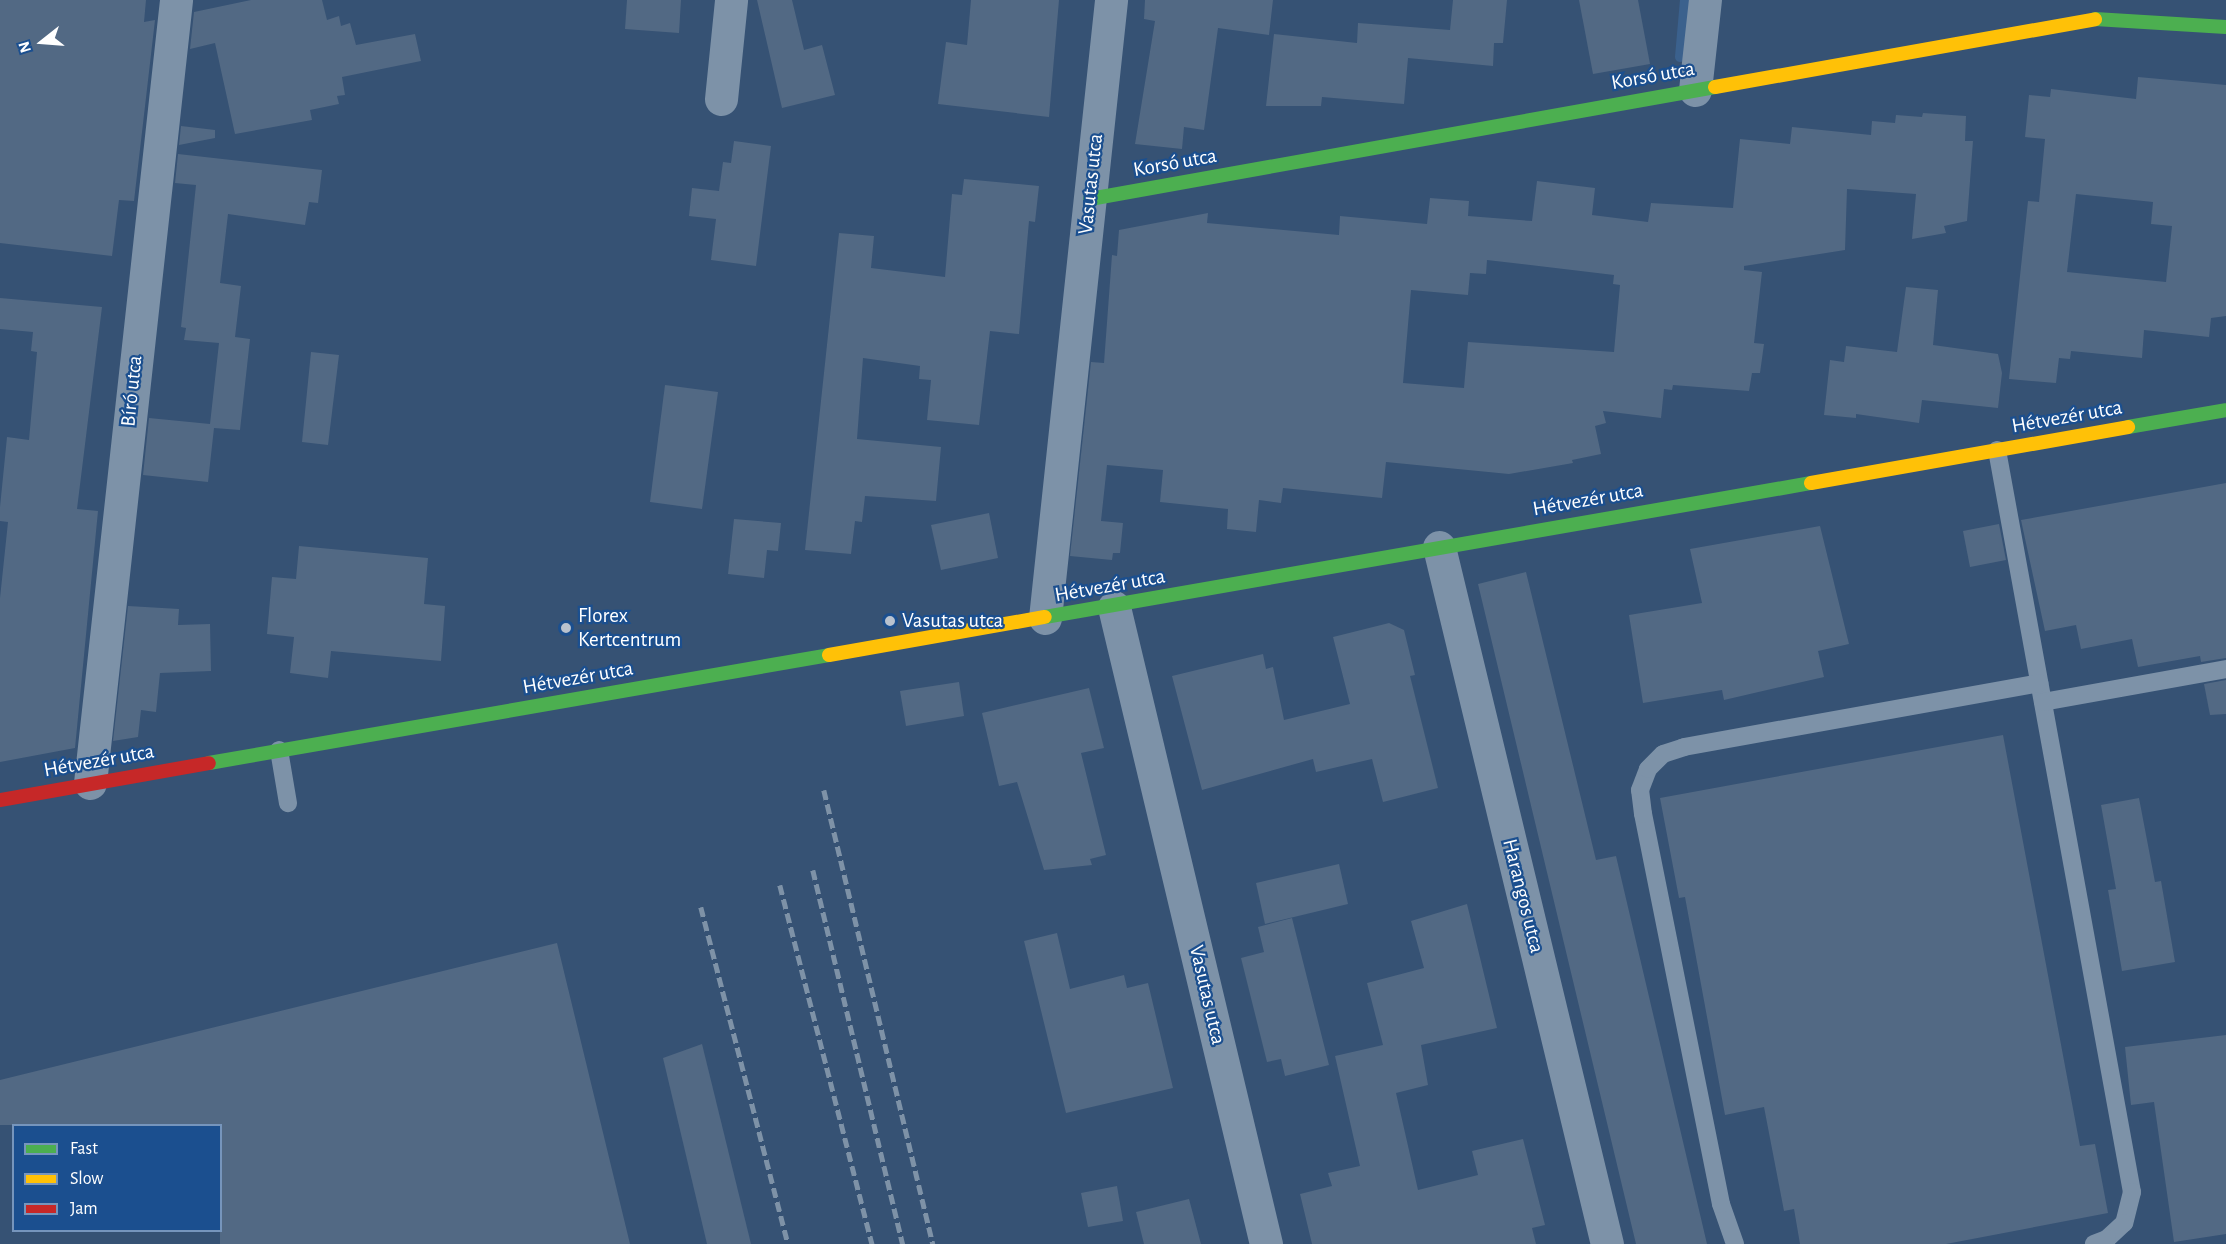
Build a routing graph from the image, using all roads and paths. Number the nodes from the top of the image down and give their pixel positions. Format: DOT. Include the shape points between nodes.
graph roads {
  1 [pos="176,0"];
  2 [pos="731,0"];
  3 [pos="1111,0"];
  4 [pos="1705,0"];
  5 [pos="2226,27"];
  6 [pos="1695,90"];
  7 [pos="721,99"];
  8 [pos="1090,200"];
  9 [pos="2226,410"];
  10 [pos="1997,450"];
  11 [pos="1439,547"];
  12 [pos="1114,607"];
  13 [pos="1045,618"];
  14 [pos="2226,669"];
  15 [pos="2039,683"];
  16 [pos="2043,702"];
  17 [pos="279,750"];
  18 [pos="90,783"];
  19 [pos="0,800"];
  20 [pos="288,802"];
  21 [pos="1266,1244"];
  22 [pos="1607,1244"];
  23 [pos="1735,1244"];
  24 [pos="2094,1244"];
  1 -- 18 [label="street, Bíró utca"];
  2 -- 7 [label="street"];
  3 -- 8 [label="street, Vasutas utca"];
  4 -- 6 [label="street"];
  5 -- 6 [label="street, Korsó utca" via="2105,17"];
  6 -- 8 [label="street, Korsó utca"];
  8 -- 13 [label="street, Vasutas utca"];
  9 -- 10 [label="street, Hétvezér utca"];
  10 -- 11 [label="street, Hétvezér utca"];
  10 -- 15 [label="lane"];
  11 -- 12 [label="street, Hétvezér utca"];
  11 -- 22 [label="street, Harangos utca"];
  12 -- 13 [label="street, Hétvezér utca"];
  12 -- 21 [label="street, Vasutas utca"];
  13 -- 17 [label="street, Hétvezér utca"];
  14 -- 16 [label="lane"];
  15 -- 16 [label="lane"];
  15 -- 23 [label="lane" via="1684,747 1663,754 1648,769 1640,790 1642,814 1721,1204"];
  16 -- 24 [label="lane" via="2132,1192 2124,1223 2107,1239"];
  17 -- 18 [label="street, Hétvezér utca"];
  17 -- 20 [label="lane"];
  18 -- 19 [label="street, Hétvezér utca"];
}
